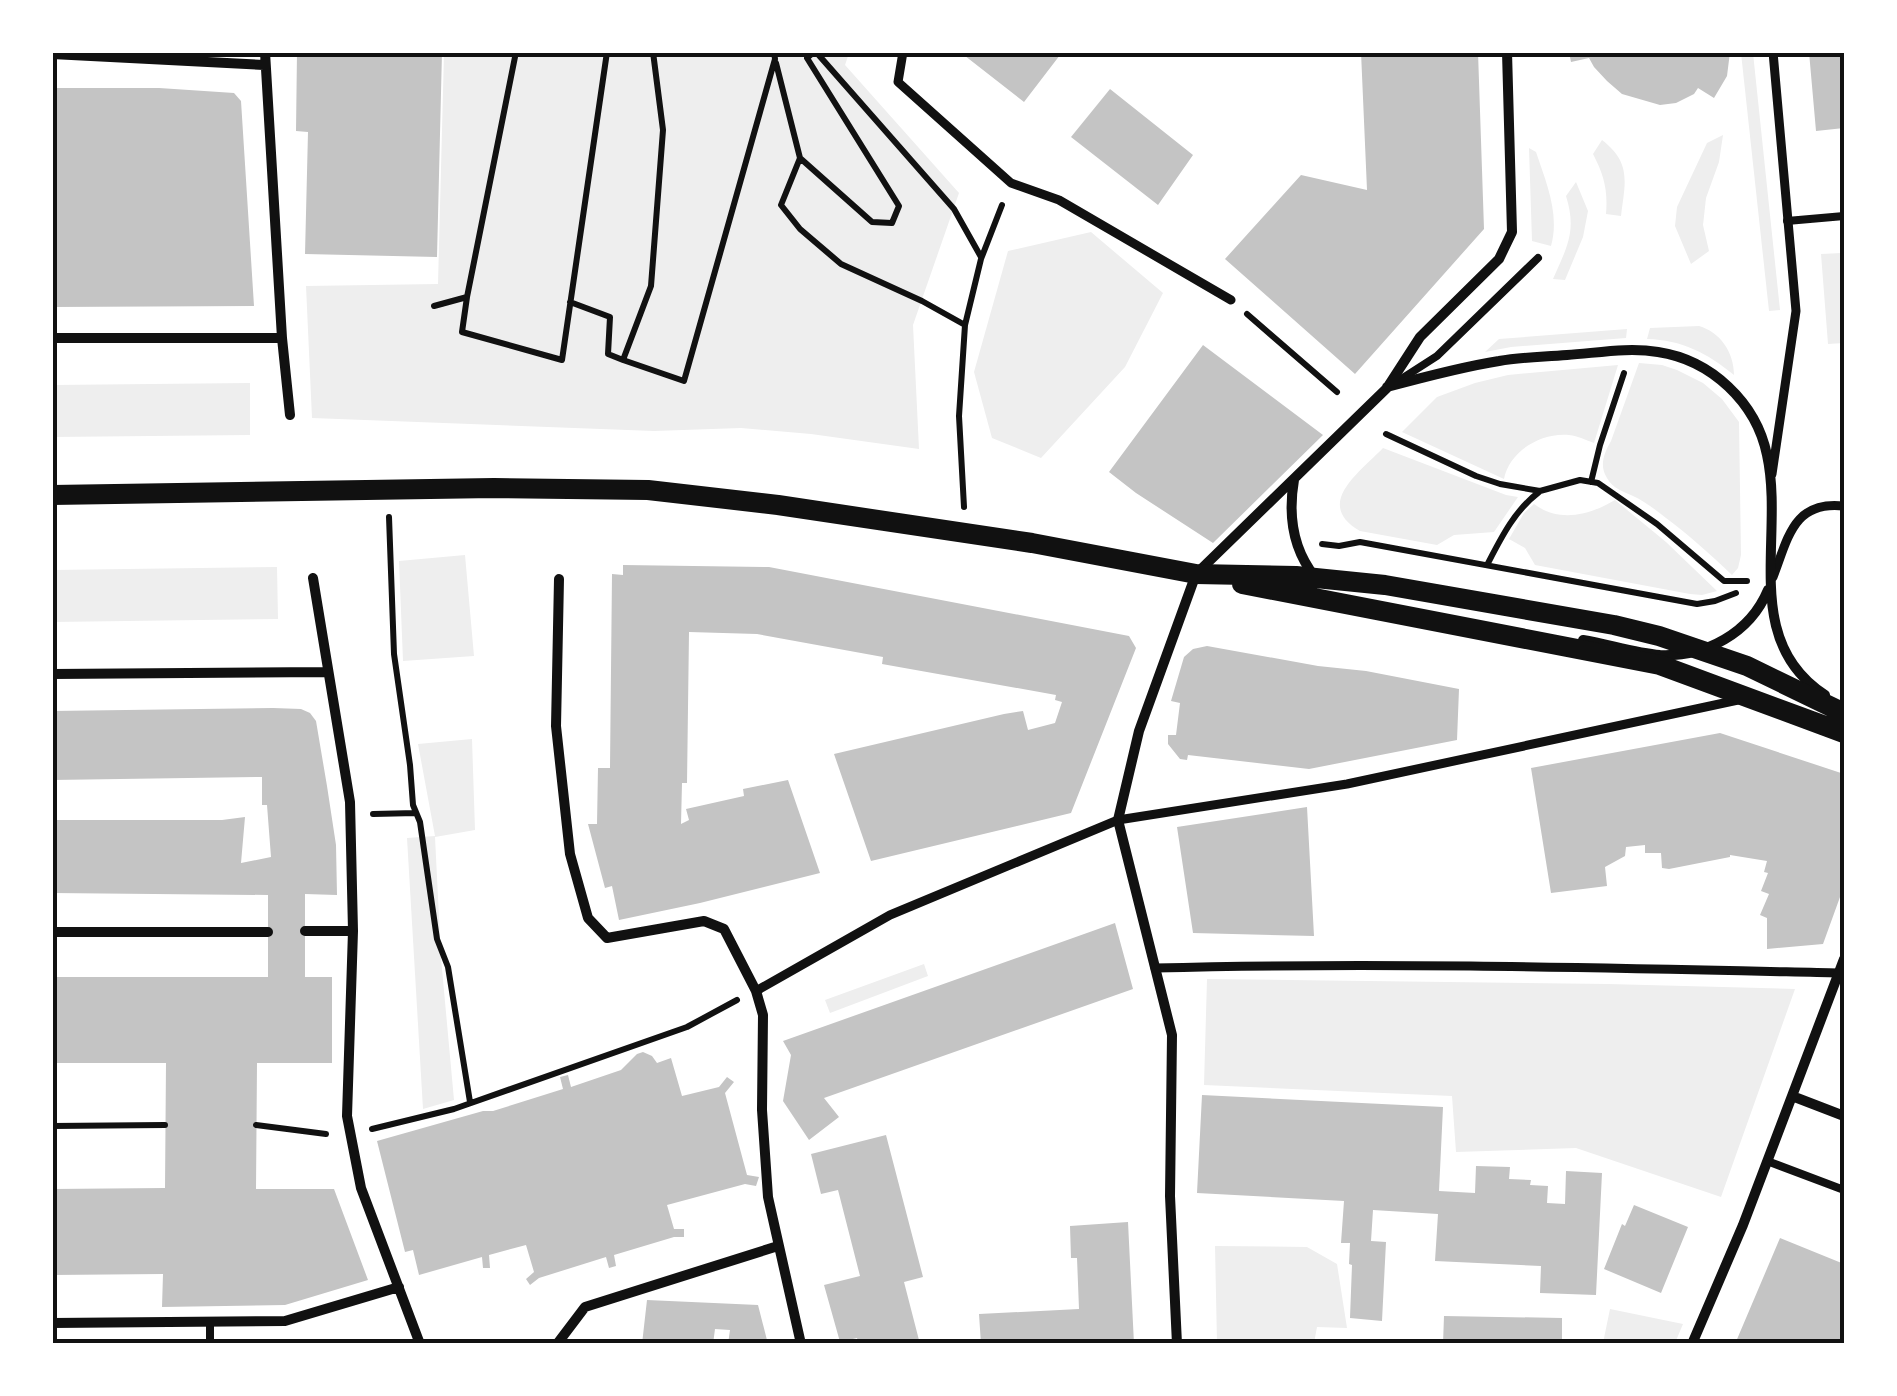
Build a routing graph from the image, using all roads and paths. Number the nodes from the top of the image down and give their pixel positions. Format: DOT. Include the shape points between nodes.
graph roads {
  1 [pos="265,52"];
  2 [pos="516,52"];
  3 [pos="607,52"];
  4 [pos="652,52"];
  5 [pos="815,52"];
  6 [pos="903,52"];
  7 [pos="1507,52"];
  8 [pos="1774,52"];
  9 [pos="52,54"];
  10 [pos="775,55"];
  11 [pos="264,66"];
  12 [pos="800,158"];
  13 [pos="1011,183"];
  14 [pos="1844,216"];
  15 [pos="1787,221"];
  16 [pos="1538,258"];
  17 [pos="982,259"];
  18 [pos="467,297"];
  19 [pos="1231,300"];
  20 [pos="570,302"];
  21 [pos="434,306"];
  22 [pos="965,325"];
  23 [pos="52,338"];
  24 [pos="282,338"];
  25 [pos="623,360"];
  26 [pos="1626,367"];
  27 [pos="1386,388"];
  28 [pos="1337,392"];
  29 [pos="290,415"];
  30 [pos="1386,434"];
  31 [pos="1294,479"];
  32 [pos="1591,482"];
  33 [pos="1771,482"];
  34 [pos="388,490"];
  35 [pos="1540,491"];
  36 [pos="52,495"];
  37 [pos="1844,506"];
  38 [pos="965,533"];
  39 [pos="1296,542"];
  40 [pos="1486,565"];
  41 [pos="1196,574"];
  42 [pos="312,578"];
  43 [pos="1317,578"];
  44 [pos="559,579"];
  45 [pos="1772,580"];
  46 [pos="1358,607"];
  47 [pos="1550,643"];
  48 [pos="1703,650"];
  49 [pos="328,672"];
  50 [pos="52,674"];
  51 [pos="1750,698"];
  52 [pos="1844,705"];
  53 [pos="1844,713"];
  54 [pos="1844,733"];
  55 [pos="416,813"];
  56 [pos="350,815"];
  57 [pos="1118,820"];
  58 [pos="305,931"];
  59 [pos="52,932"];
  60 [pos="268,932"];
  61 [pos="353,932"];
  62 [pos="1844,959"];
  63 [pos="1156,968"];
  64 [pos="1839,974"];
  65 [pos="756,991"];
  66 [pos="741,998"];
  67 [pos="1792,1096"];
  68 [pos="470,1102"];
  69 [pos="1844,1116"];
  70 [pos="52,1126"];
  71 [pos="165,1126"];
  72 [pos="256,1126"];
  73 [pos="351,1134"];
  74 [pos="1768,1161"];
  75 [pos="1844,1190"];
  76 [pos="778,1246"];
  77 [pos="399,1287"];
  78 [pos="210,1322"];
  79 [pos="52,1323"];
  80 [pos="210,1344"];
  81 [pos="420,1344"];
  82 [pos="557,1344"];
  83 [pos="801,1344"];
  84 [pos="1177,1344"];
  85 [pos="1692,1344"];
  1 -- 11 [label="street"];
  2 -- 18 [label="path"];
  3 -- 20 [label="path"];
  4 -- 25 [label="path" via="663,130 651,286"];
  5 -- 12 [label="path" via="806,58 899,206 892,223 872,222"];
  5 -- 17 [label="path" via="954,209"];
  6 -- 13 [label="street" via="898,82"];
  7 -- 27 [label="street" via="1512,232 1499,259 1420,337"];
  8 -- 15 [label="street"];
  9 -- 11 [label="street"];
  10 -- 12 [label="path"];
  10 -- 25 [label="path" via="684,382"];
  11 -- 24 [label="street"];
  12 -- 22 [label="path" via="781,205 800,229 841,264"];
  13 -- 17 [label="path"];
  13 -- 19 [label="street" via="1060,200"];
  14 -- 15 [label="lane"];
  15 -- 33 [label="street" via="1796,311"];
  16 -- 27 [label="lane" via="1437,356"];
  17 -- 22 [label="path"];
  18 -- 20 [label="path" via="462,332 562,360"];
  18 -- 21 [label="path"];
  19 -- 28 [label="path"];
  20 -- 25 [label="path" via="610,316 608,354"];
  22 -- 38 [label="path" via="958,416"];
  23 -- 24 [label="street"];
  24 -- 29 [label="street"];
  26 -- 32 [label="path"];
  27 -- 31 [label="street"];
  27 -- 33 [label="street" via="1502,360 1632,350 1684,358 1730,387 1746,407 1760,430"];
  30 -- 35 [label="path" via="1476,476"];
  31 -- 39 [label="street"];
  31 -- 41 [label="street"];
  32 -- 35 [label="path"];
  32 -- 40 [label="path" via="1657,524 1724,581 1750,581 1734,596 1697,604"];
  33 -- 45 [label="street"];
  34 -- 36 [label="main road"];
  34 -- 38 [label="main road" via="648,490"];
  34 -- 55 [label="path" via="394,654"];
  35 -- 40 [label="path" via="1508,524"];
  37 -- 45 [label="street" via="1811,509 1795,521"];
  38 -- 41 [label="main road"];
  39 -- 40 [label="path" via="1360,542"];
  39 -- 43 [label="street"];
  41 -- 43 [label="main road"];
  41 -- 46 [label="main road"];
  41 -- 57 [label="street" via="1139,732"];
  42 -- 49 [label="street"];
  43 -- 46 [label="street"];
  43 -- 48 [label="main road" via="1614,625"];
  44 -- 65 [label="street" via="556,726 570,854 588,918 607,938 704,922 724,928"];
  45 -- 48 [label="street" via="1741,628"];
  45 -- 52 [label="street" via="1774,621 1789,659 1817,690"];
  46 -- 47 [label="main road"];
  47 -- 48 [label="street" via="1572,638 1657,654"];
  47 -- 51 [label="main road" via="1660,665"];
  48 -- 53 [label="main road"];
  49 -- 50 [label="street"];
  49 -- 56 [label="street"];
  51 -- 54 [label="main road"];
  51 -- 57 [label="street" via="1347,784"];
  55 -- 56 [label="path"];
  55 -- 68 [label="path"];
  56 -- 61 [label="street"];
  57 -- 63 [label="street"];
  57 -- 65 [label="street" via="890,916"];
  58 -- 61 [label="street"];
  59 -- 60 [label="street"];
  61 -- 73 [label="street"];
  62 -- 64 [label="street"];
  63 -- 64 [label="street" via="1557,966"];
  63 -- 84 [label="street" via="1172,1036"];
  64 -- 67 [label="street"];
  65 -- 76 [label="street" via="763,1015 768,1197"];
  66 -- 68 [label="path" via="687,1026"];
  67 -- 69 [label="street"];
  67 -- 74 [label="street"];
  68 -- 73 [label="path"];
  70 -- 71 [label="path"];
  72 -- 73 [label="path"];
  73 -- 77 [label="street" via="361,1188"];
  74 -- 75 [label="lane"];
  74 -- 85 [label="street"];
  76 -- 82 [label="street" via="585,1307"];
  76 -- 83 [label="street"];
  77 -- 78 [label="street" via="286,1321"];
  77 -- 81 [label="street"];
  78 -- 79 [label="street"];
  78 -- 80 [label="lane"];
}
